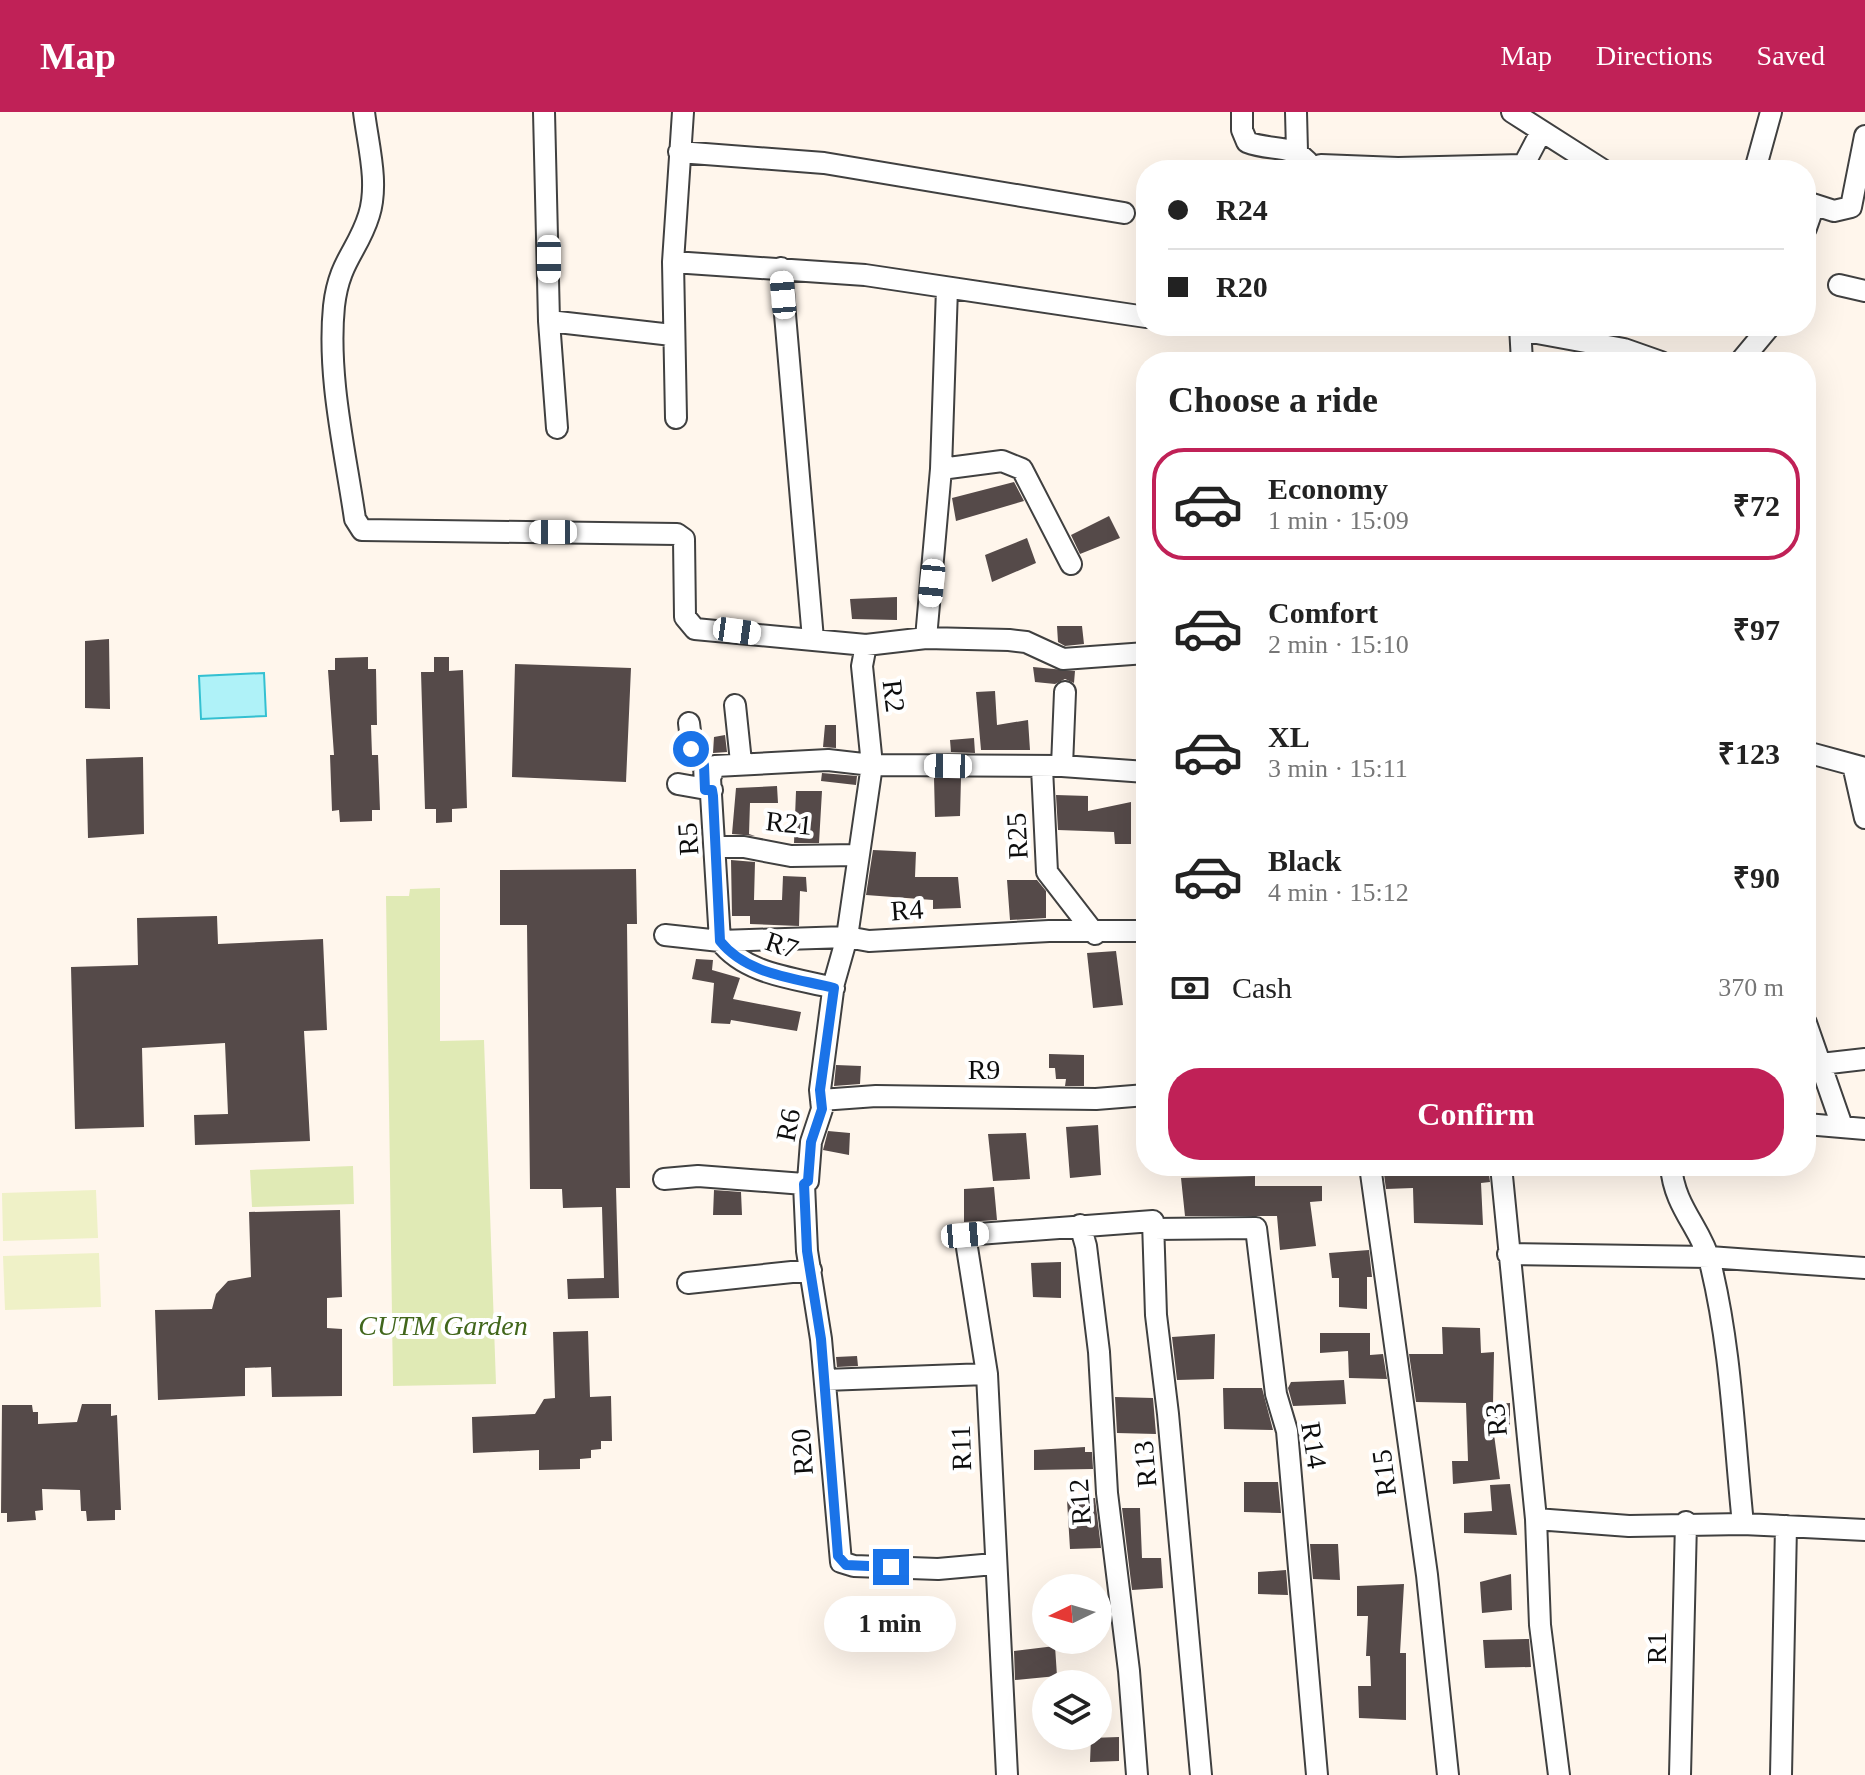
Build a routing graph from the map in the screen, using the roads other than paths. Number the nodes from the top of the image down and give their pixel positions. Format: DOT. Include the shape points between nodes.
graph roads {
  1 [pos="364,112"];
  2 [pos="544,112"];
  3 [pos="683,112"];
  4 [pos="1242,112"];
  5 [pos="1296,112"];
  6 [pos="1512,112"];
  7 [pos="1771,112"];
  8 [pos="1541,132"];
  9 [pos="1865,136"];
  10 [pos="679,152"];
  11 [pos="1298,160"];
  12 [pos="1304,160"];
  13 [pos="1525,160"];
  14 [pos="1587,160"];
  15 [pos="1758,160"];
  16 [pos="1816,205"];
  17 [pos="1124,213"];
  18 [pos="673,262"];
  19 [pos="781,268"];
  20 [pos="1839,285"];
  21 [pos="947,288"];
  22 [pos="1865,291"];
  23 [pos="1136,316"];
  24 [pos="549,321"];
  25 [pos="672,335"];
  26 [pos="1560,336"];
  27 [pos="1762,336"];
  28 [pos="1633,352"];
  29 [pos="1748,352"];
  30 [pos="676,418"];
  31 [pos="557,428"];
  32 [pos="941,469"];
  33 [pos="1071,564"];
  34 [pos="926,638"];
  35 [pos="813,639"];
  36 [pos="866,645"];
  37 [pos="1136,654"];
  38 [pos="1065,692"];
  39 [pos="735,705"];
  40 [pos="689,723"];
  41 [pos="1816,755"];
  42 [pos="741,762"];
  43 [pos="872,765"];
  44 [pos="710,766"];
  45 [pos="1859,766"];
  46 [pos="1052,767"];
  47 [pos="1136,771"];
  48 [pos="678,784"];
  49 [pos="708,790"];
  50 [pos="1865,818"];
  51 [pos="716,847"];
  52 [pos="857,855"];
  53 [pos="1136,932"];
  54 [pos="1095,934"];
  55 [pos="665,935"];
  56 [pos="847,937"];
  57 [pos="720,941"];
  58 [pos="834,988"];
  59 [pos="1816,1050"];
  60 [pos="1865,1059"];
  61 [pos="1821,1064"];
  62 [pos="1136,1096"];
  63 [pos="821,1100"];
  64 [pos="1816,1125"];
  65 [pos="1842,1126"];
  66 [pos="1865,1129"];
  67 [pos="1371,1176"];
  68 [pos="1502,1176"];
  69 [pos="1674,1176"];
  70 [pos="664,1179"];
  71 [pos="804,1184"];
  72 [pos="1080,1225"];
  73 [pos="1153,1229"];
  74 [pos="1508,1254"];
  75 [pos="1709,1257"];
  76 [pos="1865,1268"];
  77 [pos="811,1270"];
  78 [pos="688,1283"];
  79 [pos="987,1374"];
  80 [pos="825,1380"];
  81 [pos="1536,1519"];
  82 [pos="1686,1522"];
  83 [pos="1743,1524"];
  84 [pos="1786,1526"];
  85 [pos="1865,1530"];
  86 [pos="994,1564"];
  87 [pos="1007,1775"];
  88 [pos="1137,1775"];
  89 [pos="1201,1775"];
  90 [pos="1317,1775"];
  91 [pos="1448,1775"];
  92 [pos="1559,1775"];
  93 [pos="1680,1775"];
  94 [pos="1781,1775"];
  1 -- 35 [label="street" via="372,198 366,224 343,263 334,309 338,400 357,525 368,532 677,534 684,539 685,617 691,627"];
  2 -- 24 [label="street"];
  3 -- 10 [label="street"];
  4 -- 11 [label="street" via="1247,142"];
  5 -- 12 [label="street"];
  6 -- 8 [label="street"];
  7 -- 15 [label="street"];
  8 -- 13 [label="street"];
  8 -- 14 [label="street"];
  9 -- 16 [label="street" via="1851,207 1834,211"];
  10 -- 17 [label="street" via="824,163"];
  10 -- 18 [label="street"];
  18 -- 19 [label="street"];
  18 -- 25 [label="street"];
  19 -- 21 [label="street"];
  19 -- 35 [label="street"];
  20 -- 22 [label="street"];
  21 -- 23 [label="street"];
  21 -- 32 [label="street"];
  24 -- 25 [label="street"];
  24 -- 31 [label="street"];
  25 -- 30 [label="street"];
  26 -- 28 [label="street"];
  27 -- 29 [label="street"];
  32 -- 33 [label="street" via="1002,461 1022,469"];
  32 -- 34 [label="street"];
  34 -- 36 [label="street, R2"];
  34 -- 37 [label="street, R2" via="1026,642 1063,659"];
  35 -- 36 [label="street"];
  36 -- 43 [label="street, R2" via="862,666"];
  38 -- 46 [label="street, R25"];
  39 -- 42 [label="street"];
  40 -- 44 [label="street" via="693,757"];
  41 -- 45 [label="street"];
  42 -- 43 [label="street"];
  42 -- 44 [label="street"];
  43 -- 46 [label="street"];
  43 -- 52 [label="street, R4"];
  44 -- 49 [label="street, R5"];
  45 -- 50 [label="street"];
  46 -- 47 [label="street"];
  46 -- 54 [label="street, R25" via="1047,872"];
  48 -- 49 [label="street"];
  49 -- 51 [label="street, R5"];
  51 -- 52 [label="street, R21" via="791,856"];
  51 -- 57 [label="street, R5"];
  52 -- 56 [label="street, R4"];
  53 -- 54 [label="street, R4"];
  54 -- 56 [label="street, R4" via="1049,931 869,941"];
  55 -- 57 [label="street"];
  56 -- 57 [label="street"];
  56 -- 58 [label="street, R6"];
  57 -- 58 [label="street, R7" via="729,953 756,968"];
  58 -- 63 [label="street, R6"];
  59 -- 61 [label="street"];
  60 -- 61 [label="street"];
  61 -- 65 [label="street"];
  62 -- 63 [label="street, R9"];
  63 -- 71 [label="street, R6"];
  64 -- 65 [label="street"];
  65 -- 66 [label="street"];
  67 -- 91 [label="street, R15" via="1427,1575"];
  68 -- 74 [label="street, R3"];
  69 -- 75 [label="street" via="1684,1214"];
  70 -- 71 [label="street, R6"];
  71 -- 77 [label="street, R20"];
  72 -- 73 [label="street" via="1153,1221"];
  72 -- 79 [label="street, R11" via="965,1235"];
  72 -- 88 [label="street, R12" via="1099,1352 1108,1508"];
  73 -- 89 [label="street, R13" via="1156,1315"];
  73 -- 90 [label="street, R14" via="1256,1228 1276,1394 1287,1431"];
  74 -- 75 [label="street"];
  74 -- 81 [label="street, R3"];
  75 -- 76 [label="street"];
  75 -- 83 [label="street" via="1721,1312"];
  77 -- 78 [label="street"];
  77 -- 80 [label="street, R20"];
  79 -- 80 [label="street"];
  79 -- 86 [label="street, R11"];
  80 -- 86 [label="street, R20" via="841,1562 938,1569"];
  81 -- 82 [label="street" via="1629,1526"];
  81 -- 92 [label="street" via="1540,1625"];
  82 -- 83 [label="street"];
  82 -- 93 [label="street, R1"];
  83 -- 84 [label="street"];
  84 -- 85 [label="street"];
  84 -- 94 [label="street"];
  86 -- 87 [label="street, R11"];
}
